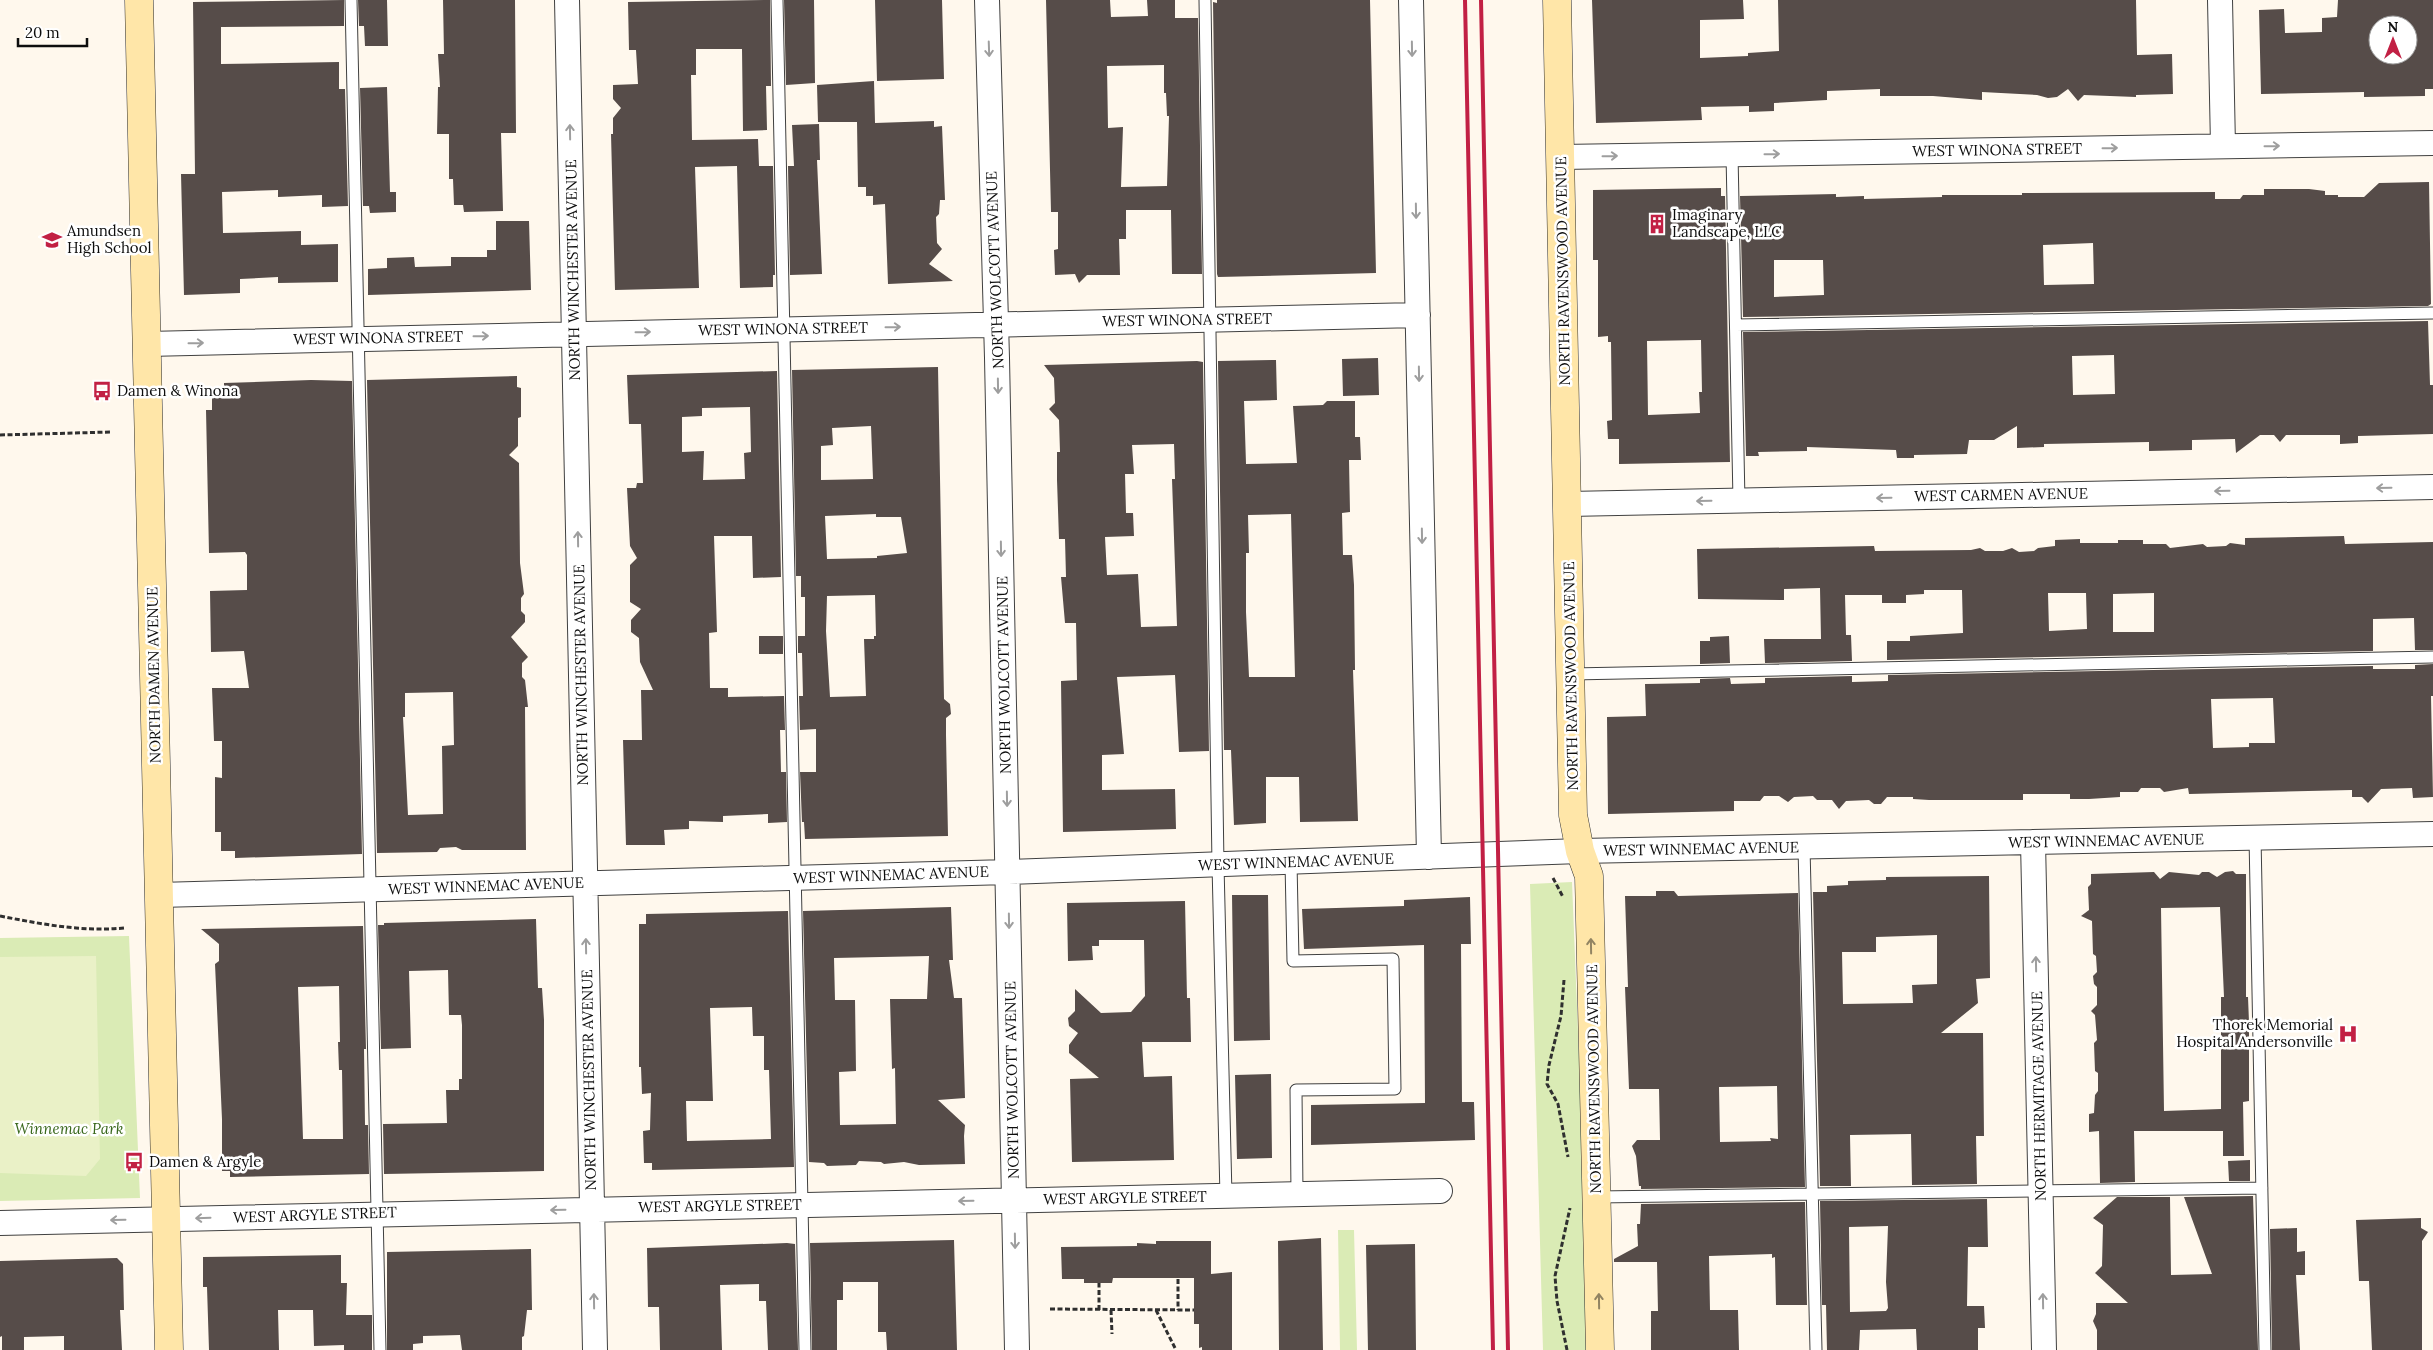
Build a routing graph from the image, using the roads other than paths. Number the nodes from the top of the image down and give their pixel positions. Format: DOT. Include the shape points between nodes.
graph roads {
  1 [pos="139,0"];
  2 [pos="351,0"];
  3 [pos="567,0"];
  4 [pos="777,0"];
  5 [pos="987,0"];
  6 [pos="1205,0"];
  7 [pos="1411,0"];
  8 [pos="1557,0"];
  9 [pos="2220,0"];
  10 [pos="2433,143"];
  11 [pos="2223,146"];
  12 [pos="1732,154"];
  13 [pos="1561,157"];
  14 [pos="2433,313"];
  15 [pos="1418,315"];
  16 [pos="1209,319"];
  17 [pos="996,324"];
  18 [pos="1736,325"];
  19 [pos="784,329"];
  20 [pos="574,334"];
  21 [pos="359,339"];
  22 [pos="147,344"];
  23 [pos="2433,487"];
  24 [pos="1739,501"];
  25 [pos="1568,504"];
  26 [pos="2433,657"];
  27 [pos="1571,674"];
  28 [pos="2433,834"];
  29 [pos="2254,838"];
  30 [pos="2033,842"];
  31 [pos="1804,847"];
  32 [pos="1580,851"];
  33 [pos="1429,856"];
  34 [pos="1291,862"];
  35 [pos="1218,864"];
  36 [pos="1008,872"];
  37 [pos="795,878"];
  38 [pos="585,884"];
  39 [pos="369,889"];
  40 [pos="159,895"];
  41 [pos="2262,1188"];
  42 [pos="1440,1191"];
  43 [pos="2041,1191"];
  44 [pos="1297,1194"];
  45 [pos="1811,1195"];
  46 [pos="1226,1196"];
  47 [pos="1014,1200"];
  48 [pos="1584,1200"];
  49 [pos="802,1205"];
  50 [pos="592,1209"];
  51 [pos="376,1214"];
  52 [pos="166,1220"];
  53 [pos="0,1223"];
  54 [pos="169,1350"];
  55 [pos="380,1350"];
  56 [pos="595,1350"];
  57 [pos="805,1350"];
  58 [pos="1018,1350"];
  59 [pos="1600,1350"];
  60 [pos="1816,1350"];
  61 [pos="2044,1350"];
  62 [pos="2265,1350"];
  1 -- 22 [label="street, NORTH DAMEN AVENUE"];
  2 -- 21 [label="lane"];
  20 -- 3 [label="street, NORTH WINCHESTER AVENUE, one-way"];
  4 -- 19 [label="lane"];
  5 -- 17 [label="street, NORTH WOLCOTT AVENUE, one-way"];
  6 -- 16 [label="lane"];
  7 -- 15 [label="street, one-way"];
  8 -- 13 [label="street, NORTH RAVENSWOOD AVENUE"];
  9 -- 11 [label="street"];
  11 -- 10 [label="street, WEST WINONA STREET, one-way"];
  12 -- 11 [label="street, WEST WINONA STREET, one-way"];
  13 -- 12 [label="street, WEST WINONA STREET, one-way"];
  12 -- 18 [label="lane"];
  13 -- 25 [label="street, NORTH RAVENSWOOD AVENUE"];
  14 -- 18 [label="lane"];
  15 -- 16 [label="street, WEST WINONA STREET"];
  15 -- 33 [label="street, one-way"];
  16 -- 17 [label="street, WEST WINONA STREET"];
  16 -- 35 [label="lane"];
  19 -- 17 [label="street, WEST WINONA STREET, one-way"];
  17 -- 36 [label="street, NORTH WOLCOTT AVENUE, one-way"];
  18 -- 24 [label="lane"];
  20 -- 19 [label="street, WEST WINONA STREET, one-way"];
  19 -- 37 [label="lane"];
  21 -- 20 [label="street, WEST WINONA STREET, one-way"];
  38 -- 20 [label="street, NORTH WINCHESTER AVENUE, one-way"];
  22 -- 21 [label="street, WEST WINONA STREET, one-way"];
  21 -- 39 [label="lane"];
  22 -- 40 [label="street, NORTH DAMEN AVENUE"];
  23 -- 24 [label="street, WEST CARMEN AVENUE, one-way"];
  24 -- 25 [label="street, WEST CARMEN AVENUE, one-way"];
  25 -- 27 [label="street, NORTH RAVENSWOOD AVENUE"];
  26 -- 27 [label="lane"];
  27 -- 32 [label="street, NORTH RAVENSWOOD AVENUE" via="1573,815"];
  28 -- 29 [label="street, WEST WINNEMAC AVENUE"];
  29 -- 30 [label="street, WEST WINNEMAC AVENUE"];
  29 -- 41 [label="lane"];
  30 -- 31 [label="street, WEST WINNEMAC AVENUE"];
  43 -- 30 [label="street, NORTH HERMITAGE AVENUE, one-way"];
  31 -- 32 [label="street, WEST WINNEMAC AVENUE"];
  31 -- 45 [label="lane"];
  32 -- 33 [label="street, WEST WINNEMAC AVENUE"];
  48 -- 32 [label="street, NORTH RAVENSWOOD AVENUE, one-way" via="1589,876"];
  33 -- 34 [label="street, WEST WINNEMAC AVENUE"];
  34 -- 35 [label="street, WEST WINNEMAC AVENUE"];
  34 -- 44 [label="lane" via="1293,961 1392,959 1393,979 1394,1088 1296,1090"];
  35 -- 36 [label="street, WEST WINNEMAC AVENUE"];
  35 -- 46 [label="lane"];
  36 -- 37 [label="street, WEST WINNEMAC AVENUE"];
  36 -- 47 [label="street, NORTH WOLCOTT AVENUE, one-way"];
  37 -- 38 [label="street, WEST WINNEMAC AVENUE"];
  37 -- 49 [label="lane"];
  38 -- 39 [label="street, WEST WINNEMAC AVENUE"];
  50 -- 38 [label="street, NORTH WINCHESTER AVENUE, one-way"];
  39 -- 40 [label="street, WEST WINNEMAC AVENUE"];
  39 -- 51 [label="lane"];
  40 -- 52 [label="street, NORTH DAMEN AVENUE"];
  41 -- 43 [label="lane"];
  41 -- 62 [label="lane"];
  42 -- 44 [label="street, WEST ARGYLE STREET"];
  43 -- 45 [label="lane"];
  61 -- 43 [label="street, NORTH HERMITAGE AVENUE, one-way"];
  44 -- 46 [label="street, WEST ARGYLE STREET"];
  45 -- 48 [label="lane"];
  45 -- 60 [label="lane"];
  46 -- 47 [label="street, WEST ARGYLE STREET"];
  47 -- 49 [label="street, WEST ARGYLE STREET, one-way"];
  47 -- 58 [label="street, NORTH WOLCOTT AVENUE, one-way"];
  59 -- 48 [label="street, NORTH RAVENSWOOD AVENUE, one-way"];
  49 -- 50 [label="street, WEST ARGYLE STREET"];
  49 -- 57 [label="lane"];
  50 -- 51 [label="street, WEST ARGYLE STREET, one-way"];
  56 -- 50 [label="street, NORTH WINCHESTER AVENUE, one-way"];
  51 -- 52 [label="street, WEST ARGYLE STREET, one-way"];
  51 -- 55 [label="lane"];
  52 -- 53 [label="street, WEST ARGYLE STREET, one-way"];
  52 -- 54 [label="street, NORTH DAMEN AVENUE"];
}
